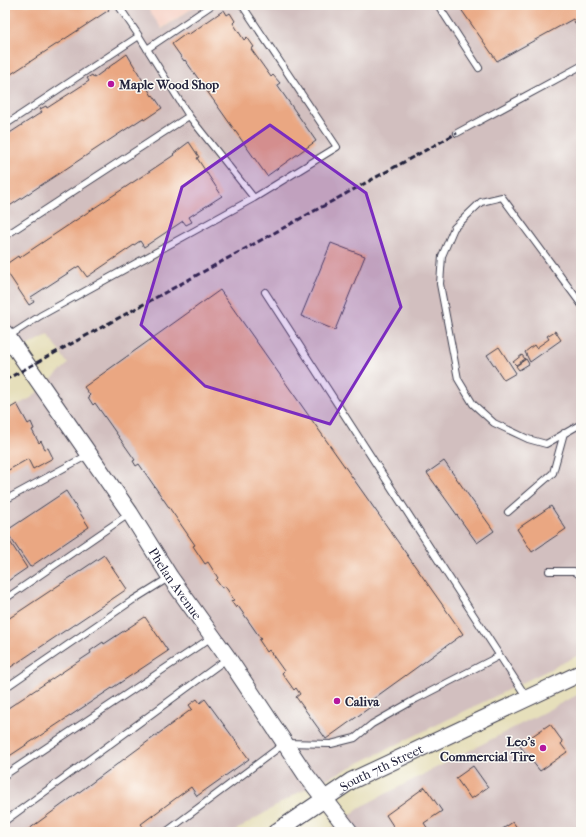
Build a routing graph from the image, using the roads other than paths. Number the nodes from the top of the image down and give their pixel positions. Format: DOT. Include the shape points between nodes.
graph roads {
  1 [pos="118,5"];
  2 [pos="212,5"];
  3 [pos="242,5"];
  4 [pos="438,5"];
  5 [pos="139,36"];
  6 [pos="147,49"];
  7 [pos="581,66"];
  8 [pos="479,68"];
  9 [pos="189,116"];
  10 [pos="5,126"];
  11 [pos="457,133"];
  12 [pos="254,198"];
  13 [pos="5,236"];
  14 [pos="265,292"];
  15 [pos="581,304"];
  16 [pos="6,335"];
  17 [pos="581,424"];
  18 [pos="564,433"];
  19 [pos="90,454"];
  20 [pos="5,500"];
  21 [pos="508,512"];
  22 [pos="130,513"];
  23 [pos="549,571"];
  24 [pos="581,576"];
  25 [pos="170,577"];
  26 [pos="5,598"];
  27 [pos="212,637"];
  28 [pos="499,656"];
  29 [pos="228,658"];
  30 [pos="581,673"];
  31 [pos="5,688"];
  32 [pos="527,698"];
  33 [pos="285,743"];
  34 [pos="5,775"];
  35 [pos="324,798"];
  36 [pos="5,821"];
  37 [pos="166,832"];
  38 [pos="276,832"];
  39 [pos="350,832"];
  1 -- 5 [label="lane"];
  2 -- 6 [label="lane"];
  3 -- 12 [label="lane" via="337,147"];
  4 -- 8 [label="lane"];
  5 -- 6 [label="lane"];
  5 -- 10 [label="lane"];
  6 -- 9 [label="lane"];
  7 -- 11 [label="lane"];
  9 -- 12 [label="lane"];
  9 -- 13 [label="lane"];
  12 -- 16 [label="lane"];
  14 -- 28 [label="lane"];
  15 -- 18 [label="lane" via="502,197 481,202 454,228 442,256 440,284 458,379 473,404 494,423 528,439 546,444"];
  16 -- 19 [label="street, Phelan Avenue"];
  17 -- 18 [label="lane"];
  18 -- 21 [label="lane" via="553,473"];
  19 -- 20 [label="lane"];
  19 -- 22 [label="street, Phelan Avenue"];
  22 -- 25 [label="street, Phelan Avenue"];
  22 -- 26 [label="lane"];
  23 -- 24 [label="lane" via="574,571"];
  25 -- 27 [label="street, Phelan Avenue"];
  25 -- 31 [label="lane"];
  27 -- 29 [label="street, Phelan Avenue"];
  27 -- 34 [label="lane"];
  28 -- 32 [label="lane"];
  28 -- 33 [label="lane" via="372,724 355,738 331,744"];
  29 -- 33 [label="street, Phelan Avenue"];
  29 -- 36 [label="lane"];
  30 -- 32 [label="street, South 7th Street"];
  32 -- 35 [label="street, South 7th Street" via="351,781"];
  33 -- 35 [label="street, Phelan Avenue"];
  33 -- 37 [label="lane"];
  35 -- 38 [label="street, South 7th Street"];
  35 -- 39 [label="street, Phelan Avenue"];
}
